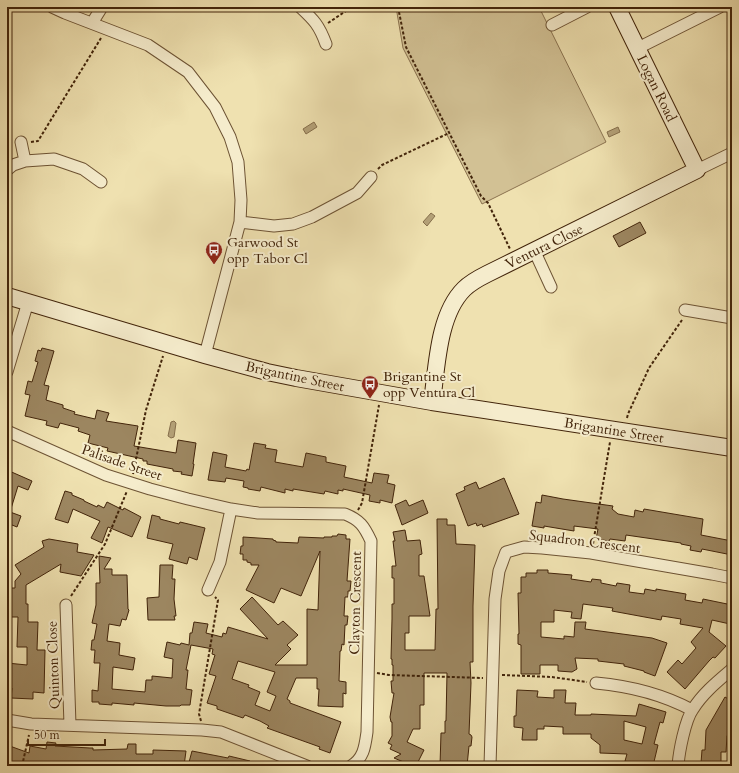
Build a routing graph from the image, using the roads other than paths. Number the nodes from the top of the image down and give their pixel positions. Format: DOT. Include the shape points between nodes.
graph roads {
  1 [pos="52,7"];
  2 [pos="102,7"];
  3 [pos="300,7"];
  4 [pos="587,7"];
  5 [pos="617,7"];
  6 [pos="720,7"];
  7 [pos="92,23"];
  8 [pos="552,25"];
  9 [pos="326,44"];
  10 [pos="638,48"];
  11 [pos="21,142"];
  12 [pos="732,153"];
  13 [pos="25,161"];
  14 [pos="7,170"];
  15 [pos="697,170"];
  16 [pos="370,178"];
  17 [pos="102,182"];
  18 [pos="240,222"];
  19 [pos="534,250"];
  20 [pos="551,287"];
  21 [pos="7,296"];
  22 [pos="28,302"];
  23 [pos="687,311"];
  24 [pos="732,318"];
  25 [pos="205,355"];
  26 [pos="7,372"];
  27 [pos="432,402"];
  28 [pos="7,431"];
  29 [pos="732,448"];
  30 [pos="231,509"];
  31 [pos="732,578"];
  32 [pos="208,590"];
  33 [pos="66,605"];
  34 [pos="732,669"];
  35 [pos="596,683"];
  36 [pos="692,710"];
  37 [pos="7,720"];
  38 [pos="70,725"];
  39 [pos="307,766"];
  40 [pos="351,766"];
  41 [pos="490,766"];
  42 [pos="678,766"];
  1 -- 7 [label="street"];
  2 -- 7 [label="street"];
  3 -- 9 [label="street" via="320,28"];
  4 -- 8 [label="street"];
  5 -- 10 [label="street, Logan Road"];
  6 -- 10 [label="street"];
  7 -- 18 [label="street" via="148,45 188,72 215,107 230,137 238,162"];
  10 -- 15 [label="street, Logan Road"];
  11 -- 13 [label="street"];
  12 -- 15 [label="street, Ventura Close"];
  13 -- 14 [label="street"];
  13 -- 17 [label="street" via="54,159 83,170"];
  15 -- 19 [label="street, Ventura Close"];
  16 -- 18 [label="street" via="357,193 293,224 274,226"];
  18 -- 25 [label="street"];
  19 -- 20 [label="street"];
  19 -- 27 [label="street, Ventura Close" via="474,281 450,308 442,333"];
  21 -- 22 [label="street, Brigantine Street"];
  22 -- 25 [label="street, Brigantine Street"];
  22 -- 26 [label="street"];
  23 -- 24 [label="street"];
  25 -- 27 [label="street, Brigantine Street" via="267,372"];
  27 -- 29 [label="street, Brigantine Street"];
  28 -- 30 [label="street, Palisade Street" via="106,475"];
  30 -- 32 [label="street" via="220,562"];
  30 -- 40 [label="street, Clayton Crescent" via="267,514 345,514 365,528 371,541 367,732 364,750 358,762"];
  31 -- 41 [label="street, Squadron Crescent" via="591,553 524,547 506,552 498,571 495,599"];
  33 -- 38 [label="street, Quinton Close"];
  34 -- 36 [label="street" via="712,686"];
  35 -- 36 [label="street" via="613,684 646,692"];
  36 -- 42 [label="street" via="682,738"];
  37 -- 38 [label="street" via="31,724"];
  38 -- 39 [label="street" via="221,732"];
}
